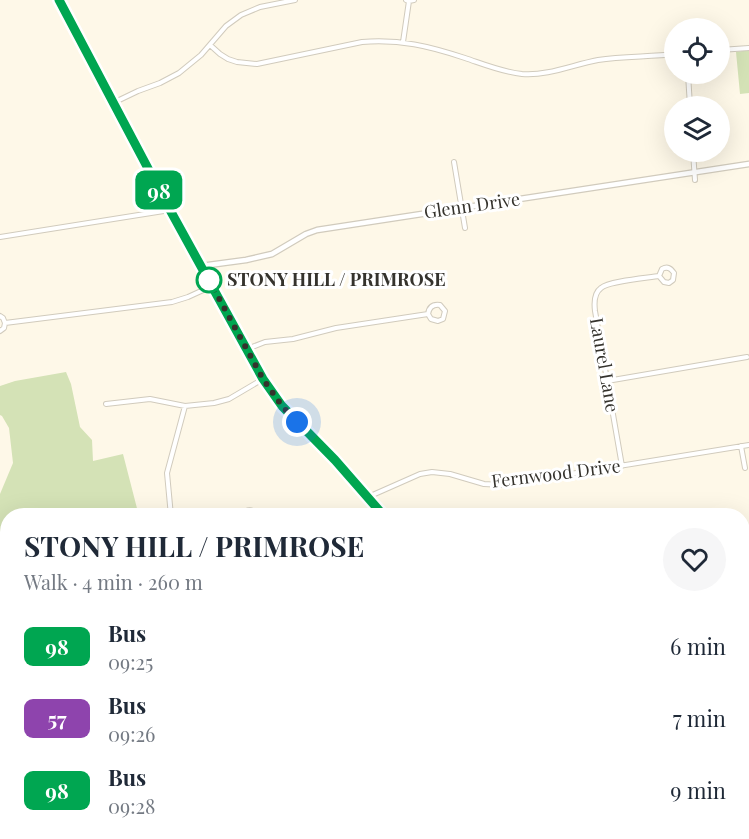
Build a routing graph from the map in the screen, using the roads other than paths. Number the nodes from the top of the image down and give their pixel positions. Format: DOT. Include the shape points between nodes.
graph roads {
  1 [pos="59,0"];
  2 [pos="295,0"];
  3 [pos="414,0"];
  4 [pos="407,1"];
  5 [pos="403,42"];
  6 [pos="210,45"];
  7 [pos="749,48"];
  8 [pos="730,50"];
  9 [pos="664,55"];
  10 [pos="113,103"];
  11 [pos="454,162"];
  12 [pos="694,162"];
  13 [pos="749,164"];
  14 [pos="695,173"];
  15 [pos="695,180"];
  16 [pos="461,208"];
  17 [pos="170,210"];
  18 [pos="465,228"];
  19 [pos="0,237"];
  20 [pos="201,266"];
  21 [pos="659,276"];
  22 [pos="212,286"];
  23 [pos="428,314"];
  24 [pos="0,316"];
  25 [pos="5,323"];
  26 [pos="0,331"];
  27 [pos="247,349"];
  28 [pos="748,357"];
  29 [pos="263,379"];
  30 [pos="607,381"];
  31 [pos="106,404"];
  32 [pos="185,406"];
  33 [pos="749,445"];
  34 [pos="741,447"];
  35 [pos="622,466"];
  36 [pos="745,468"];
  37 [pos="368,496"];
  38 [pos="170,508"];
  39 [pos="378,508"];
  1 -- 10 [label="main road"];
  2 -- 6 [label="street" via="241,15"];
  3 -- 4 [label="street"];
  4 -- 5 [label="street"];
  5 -- 6 [label="street" via="355,43 257,64 228,59"];
  5 -- 9 [label="street" via="530,75 595,61"];
  6 -- 10 [label="street" via="178,73"];
  7 -- 8 [label="street"];
  10 -- 17 [label="main road"];
  11 -- 16 [label="street"];
  12 -- 14 [label="street"];
  13 -- 14 [label="street, Glenn Drive"];
  14 -- 15 [label="street"];
  14 -- 16 [label="street, Glenn Drive"];
  16 -- 18 [label="street"];
  16 -- 20 [label="street, Glenn Drive" via="317,230 272,254"];
  17 -- 19 [label="street"];
  17 -- 20 [label="main road"];
  20 -- 22 [label="main road"];
  21 -- 21 [label="street, Laurel Lane" via="666,268 674,273 669,283"];
  21 -- 30 [label="street, Laurel Lane" via="603,286 597,293 594,304"];
  22 -- 25 [label="street" via="157,305"];
  22 -- 27 [label="main road"];
  23 -- 23 [label="street" via="434,305 445,311 438,321"];
  23 -- 27 [label="street" via="265,342"];
  24 -- 25 [label="street"];
  25 -- 26 [label="street"];
  27 -- 29 [label="main road"];
  28 -- 30 [label="street"];
  29 -- 32 [label="street" via="230,399"];
  29 -- 37 [label="main road" via="282,406"];
  30 -- 35 [label="street, Laurel Lane"];
  31 -- 32 [label="street" via="150,399"];
  32 -- 38 [label="street" via="167,473"];
  33 -- 34 [label="street, Fernwood Drive"];
  34 -- 35 [label="street, Fernwood Drive"];
  34 -- 36 [label="street"];
  35 -- 37 [label="street, Fernwood Drive" via="502,485 432,472"];
  37 -- 39 [label="main road"];
}
